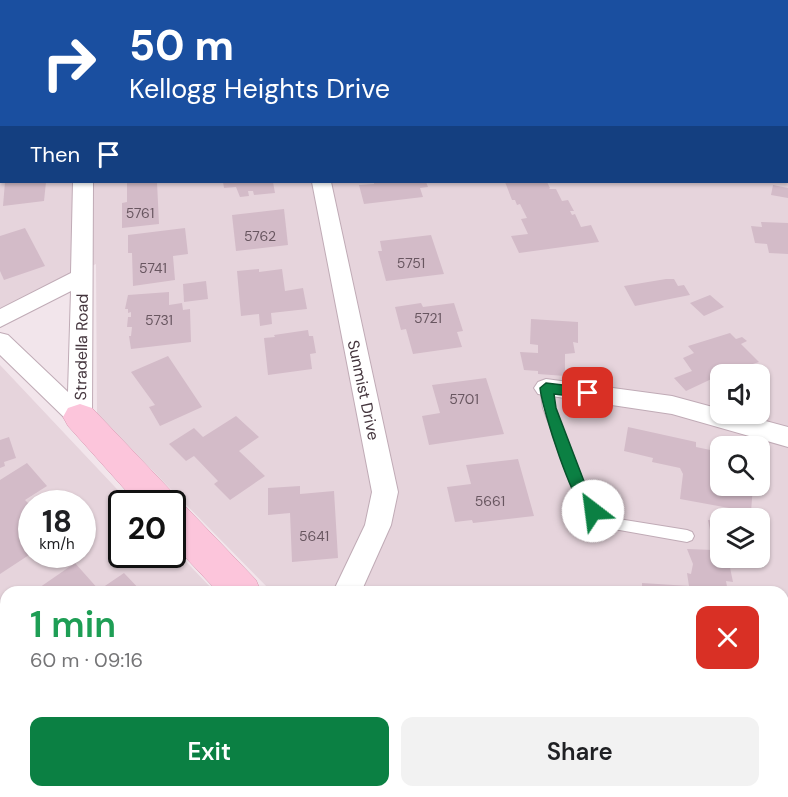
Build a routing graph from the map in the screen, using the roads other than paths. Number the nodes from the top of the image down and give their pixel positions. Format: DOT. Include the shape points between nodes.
graph roads {
  1 [pos="83,183"];
  2 [pos="321,183"];
  3 [pos="83,276"];
  4 [pos="0,319"];
  5 [pos="0,341"];
  6 [pos="546,388"];
  7 [pos="80,417"];
  8 [pos="788,436"];
  9 [pos="147,490"];
  10 [pos="186,532"];
  11 [pos="687,536"];
  12 [pos="236,586"];
  13 [pos="350,586"];
  1 -- 3 [label="street, Stradella Road"];
  2 -- 13 [label="street, Sunmist Drive" via="385,492 378,525"];
  3 -- 4 [label="street, Stradella Road"];
  3 -- 7 [label="street, Stradella Road"];
  5 -- 7 [label="street"];
  6 -- 8 [label="street" via="672,405"];
  6 -- 11 [label="lane" via="549,408 584,500 602,522"];
  7 -- 9 [label="street"];
  10 -- 12 [label="street"];
}
